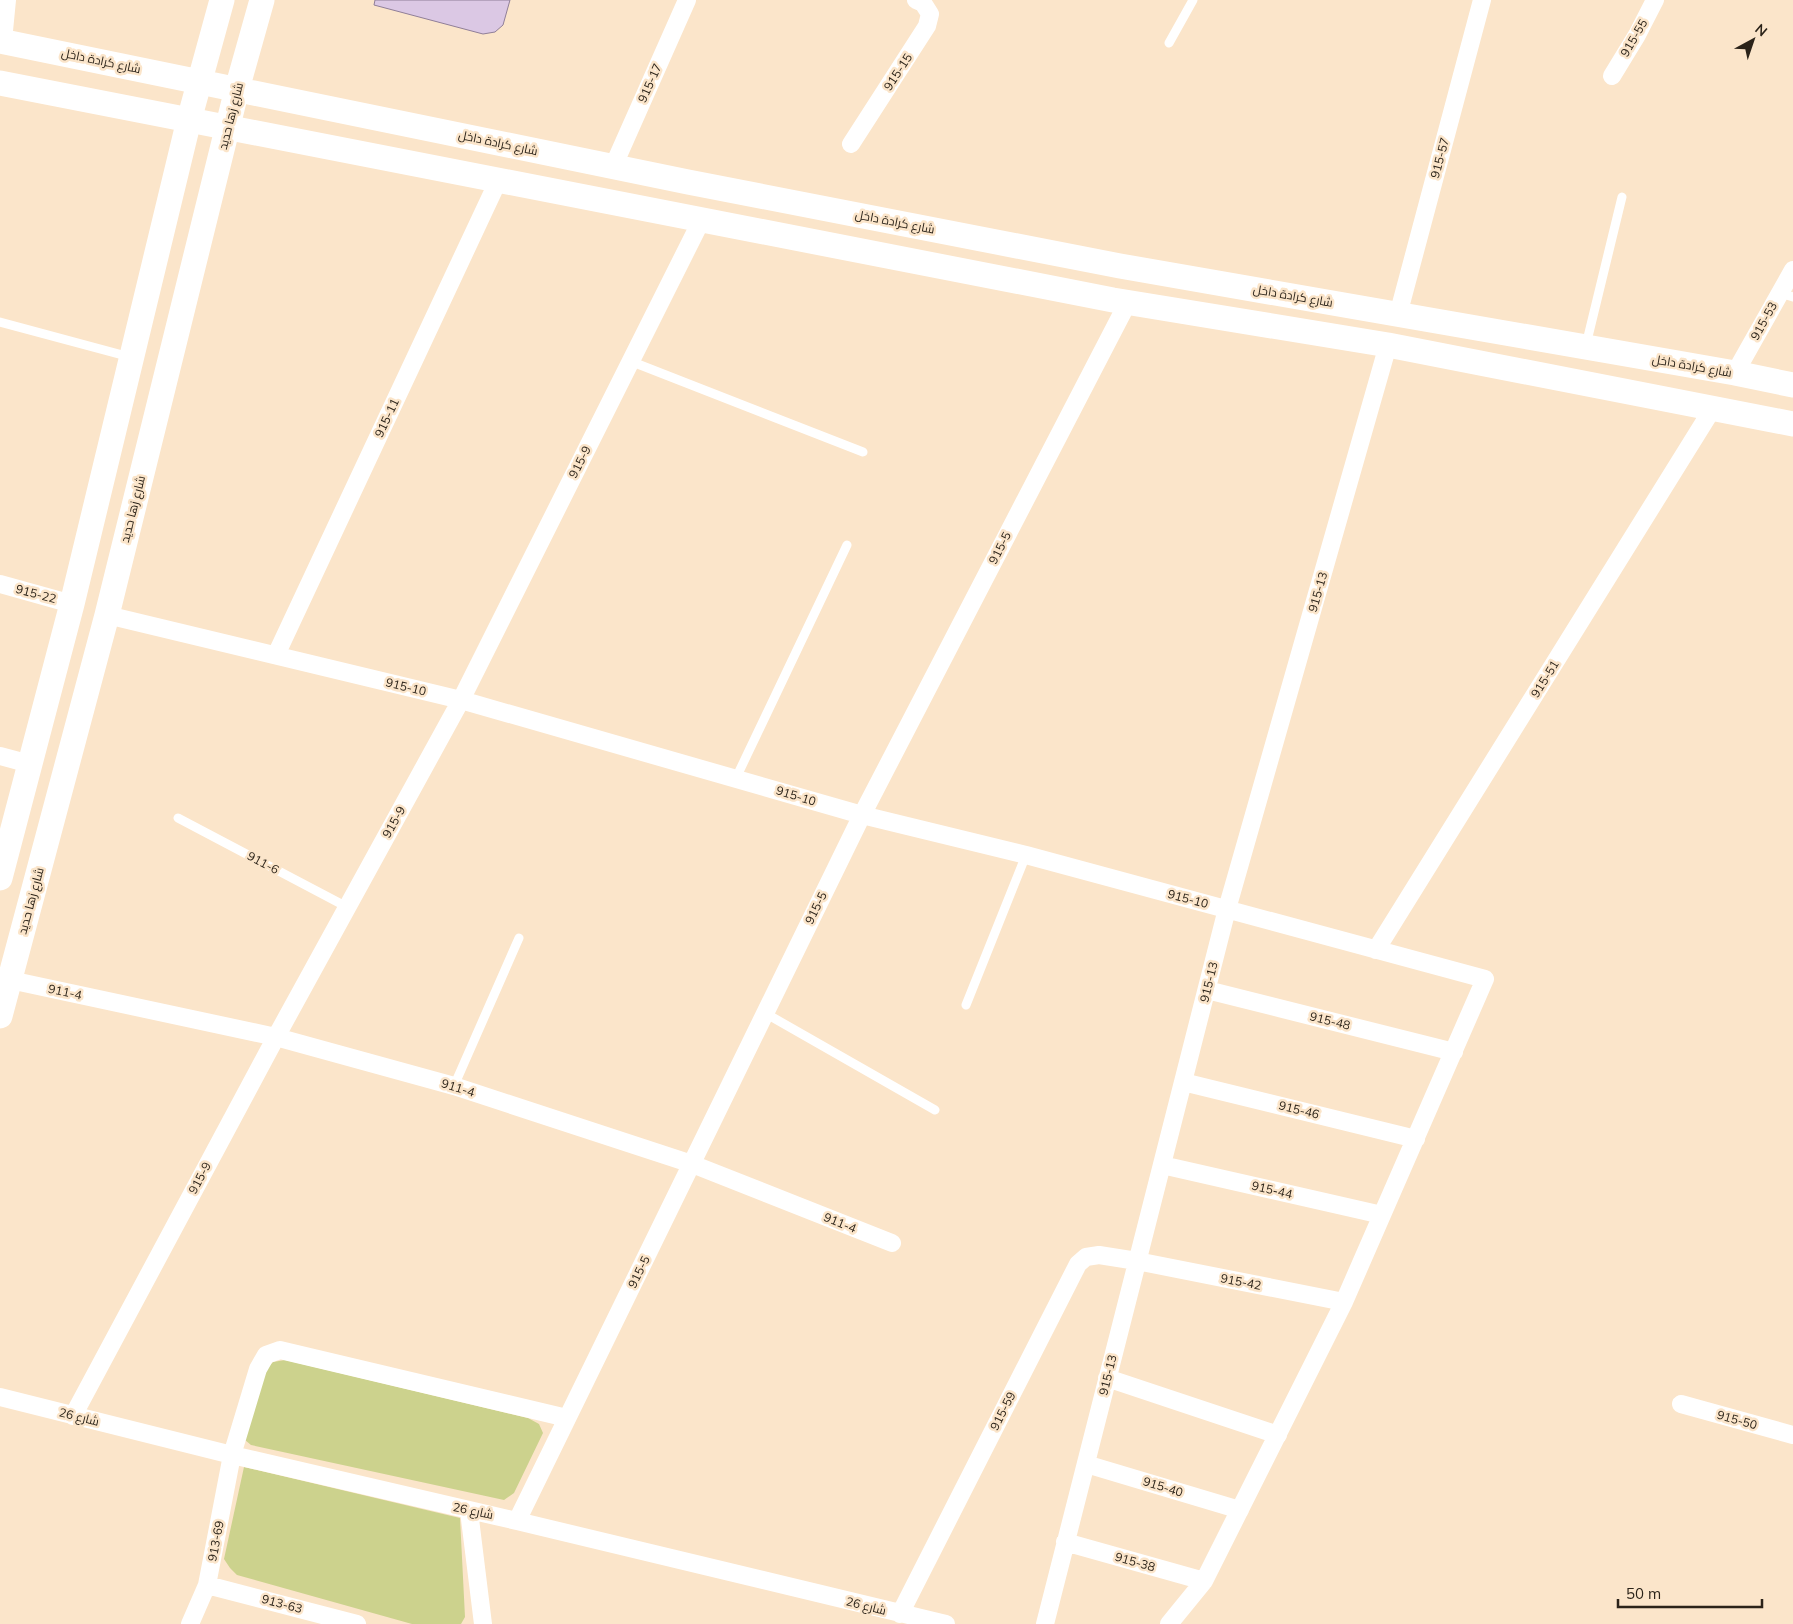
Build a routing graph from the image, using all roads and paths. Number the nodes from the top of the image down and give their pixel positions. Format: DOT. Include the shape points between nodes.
graph roads {
  1 [pos="7,0"];
  2 [pos="222,0"];
  3 [pos="262,0"];
  4 [pos="687,0"];
  5 [pos="916,0"];
  6 [pos="1194,0"];
  7 [pos="1482,0"];
  8 [pos="1655,0"];
  9 [pos="2,41"];
  10 [pos="1169,43"];
  11 [pos="1612,76"];
  12 [pos="200,82"];
  13 [pos="0,83"];
  14 [pos="237,89"];
  15 [pos="189,120"];
  16 [pos="228,128"];
  17 [pos="851,144"];
  18 [pos="613,166"];
  19 [pos="498,181"];
  20 [pos="688,182"];
  21 [pos="1622,197"];
  22 [pos="691,219"];
  23 [pos="1120,266"];
  24 [pos="1793,270"];
  25 [pos="1787,295"];
  26 [pos="1121,301"];
  27 [pos="1398,315"];
  28 [pos="0,322"];
  29 [pos="1388,345"];
  30 [pos="1585,347"];
  31 [pos="133,358"];
  32 [pos="630,362"];
  33 [pos="1735,373"];
  34 [pos="1793,385"];
  35 [pos="1713,408"];
  36 [pos="1793,424"];
  37 [pos="863,452"];
  38 [pos="847,545"];
  39 [pos="0,584"];
  40 [pos="72,604"];
  41 [pos="107,615"];
  42 [pos="276,655"];
  43 [pos="461,700"];
  44 [pos="0,756"];
  45 [pos="30,764"];
  46 [pos="736,778"];
  47 [pos="862,815"];
  48 [pos="178,818"];
  49 [pos="1026,855"];
  50 [pos="0,878"];
  51 [pos="347,907"];
  52 [pos="1227,909"];
  53 [pos="519,938"];
  54 [pos="1376,950"];
  55 [pos="10,980"];
  56 [pos="1207,990"];
  57 [pos="966,1004"];
  58 [pos="765,1013"];
  59 [pos="0,1016"];
  60 [pos="276,1037"];
  61 [pos="1454,1052"];
  62 [pos="1183,1082"];
  63 [pos="454,1086"];
  64 [pos="935,1110"];
  65 [pos="1416,1139"];
  66 [pos="692,1164"];
  67 [pos="1162,1165"];
  68 [pos="1382,1215"];
  69 [pos="892,1243"];
  70 [pos="1137,1261"];
  71 [pos="1344,1302"];
  72 [pos="1107,1378"];
  73 [pos="0,1397"];
  74 [pos="1681,1404"];
  75 [pos="72,1416"];
  76 [pos="567,1418"];
  77 [pos="1278,1435"];
  78 [pos="1793,1436"];
  79 [pos="232,1455"];
  80 [pos="1086,1464"];
  81 [pos="1240,1510"];
  82 [pos="469,1511"];
  83 [pos="517,1521"];
  84 [pos="1065,1542"];
  85 [pos="1204,1581"];
  86 [pos="207,1585"];
  87 [pos="893,1616"];
  88 [pos="190,1624"];
  89 [pos="357,1624"];
  90 [pos="482,1624"];
  91 [pos="946,1624"];
  92 [pos="1045,1624"];
  93 [pos="1168,1624"];
  1 -- 9 [label="street"];
  2 -- 12 [label="main road"];
  3 -- 14 [label="main road, شارع زها حديد"];
  4 -- 18 [label="street, 915-17"];
  5 -- 17 [label="street, 915-15" via="923,3 930,14 927,26"];
  6 -- 10 [label="lane"];
  7 -- 27 [label="street, 915-57"];
  8 -- 11 [label="street, 915-55"];
  9 -- 12 [label="main road, شارع كرادة داخل"];
  12 -- 14 [label="main road, شارع كرادة داخل"];
  12 -- 15 [label="main road"];
  13 -- 15 [label="main road"];
  14 -- 16 [label="main road, شارع زها حديد"];
  14 -- 18 [label="main road, شارع كرادة داخل"];
  15 -- 16 [label="main road"];
  15 -- 31 [label="main road"];
  16 -- 19 [label="main road"];
  16 -- 41 [label="main road, شارع زها حديد"];
  18 -- 20 [label="main road, شارع كرادة داخل"];
  19 -- 22 [label="main road"];
  19 -- 42 [label="street, 915-11"];
  20 -- 22 [label="main road"];
  20 -- 23 [label="main road, شارع كرادة داخل"];
  21 -- 30 [label="lane"];
  22 -- 26 [label="main road"];
  22 -- 32 [label="street, 915-9"];
  23 -- 26 [label="main road"];
  23 -- 27 [label="main road, شارع كرادة داخل"];
  24 -- 25 [label="street, 915-53"];
  25 -- 33 [label="street, 915-53"];
  26 -- 29 [label="main road"];
  26 -- 47 [label="street, 915-5"];
  27 -- 30 [label="main road, شارع كرادة داخل"];
  28 -- 31 [label="lane"];
  29 -- 35 [label="main road"];
  29 -- 52 [label="street, 915-13"];
  30 -- 33 [label="main road, شارع كرادة داخل"];
  31 -- 40 [label="main road"];
  32 -- 37 [label="lane"];
  32 -- 43 [label="street, 915-9"];
  33 -- 34 [label="main road, شارع كرادة داخل"];
  35 -- 36 [label="main road"];
  35 -- 54 [label="street, 915-51"];
  38 -- 46 [label="lane"];
  39 -- 40 [label="street, 915-22"];
  40 -- 41 [label="main road"];
  40 -- 45 [label="main road"];
  41 -- 42 [label="street, 915-10"];
  41 -- 55 [label="main road, شارع زها حديد"];
  42 -- 43 [label="street, 915-10"];
  43 -- 46 [label="street, 915-10"];
  43 -- 51 [label="street, 915-9"];
  44 -- 45 [label="street"];
  45 -- 50 [label="main road"];
  46 -- 47 [label="street, 915-10"];
  47 -- 49 [label="street, 915-10"];
  47 -- 58 [label="street, 915-5"];
  48 -- 51 [label="lane, 911-6"];
  49 -- 52 [label="street, 915-10"];
  49 -- 57 [label="lane"];
  51 -- 60 [label="street, 915-9"];
  52 -- 54 [label="street, 915-10"];
  52 -- 56 [label="street, 915-13"];
  53 -- 63 [label="lane"];
  54 -- 61 [label="street, 915-10" via="1485,979"];
  55 -- 59 [label="main road, شارع زها حديد"];
  55 -- 60 [label="street, 911-4"];
  56 -- 61 [label="street, 915-48"];
  56 -- 62 [label="street, 915-13"];
  58 -- 64 [label="lane"];
  58 -- 66 [label="street, 915-5"];
  60 -- 63 [label="street, 911-4"];
  60 -- 75 [label="street, 915-9"];
  61 -- 65 [label="street"];
  62 -- 65 [label="street, 915-46"];
  62 -- 67 [label="street, 915-13"];
  63 -- 66 [label="street, 911-4"];
  65 -- 68 [label="street"];
  66 -- 69 [label="street, 911-4"];
  66 -- 76 [label="street, 915-5"];
  67 -- 68 [label="street, 915-44"];
  67 -- 70 [label="street, 915-13"];
  68 -- 71 [label="street"];
  70 -- 71 [label="street, 915-42"];
  70 -- 72 [label="street, 915-13"];
  70 -- 87 [label="street, 915-59" via="1099,1255 1086,1257 1078,1264"];
  71 -- 77 [label="street"];
  72 -- 77 [label="street"];
  72 -- 80 [label="street, 915-13"];
  73 -- 75 [label="street, شارع 26"];
  74 -- 78 [label="street, 915-50"];
  75 -- 79 [label="street, شارع 26"];
  76 -- 79 [label="street, 913-69" via="280,1350 266,1355 258,1369"];
  76 -- 83 [label="street, 915-5"];
  77 -- 81 [label="street"];
  79 -- 82 [label="street, شارع 26"];
  79 -- 86 [label="street, 913-69"];
  80 -- 81 [label="street, 915-40"];
  80 -- 84 [label="street, 915-13"];
  81 -- 85 [label="street"];
  82 -- 83 [label="street, شارع 26"];
  82 -- 90 [label="street"];
  83 -- 87 [label="street, شارع 26"];
  84 -- 85 [label="street, 915-38"];
  84 -- 92 [label="street, 915-13"];
  85 -- 93 [label="street"];
  86 -- 88 [label="street, 913-69"];
  86 -- 89 [label="street, 913-63"];
  87 -- 91 [label="street, شارع 26"];
}
